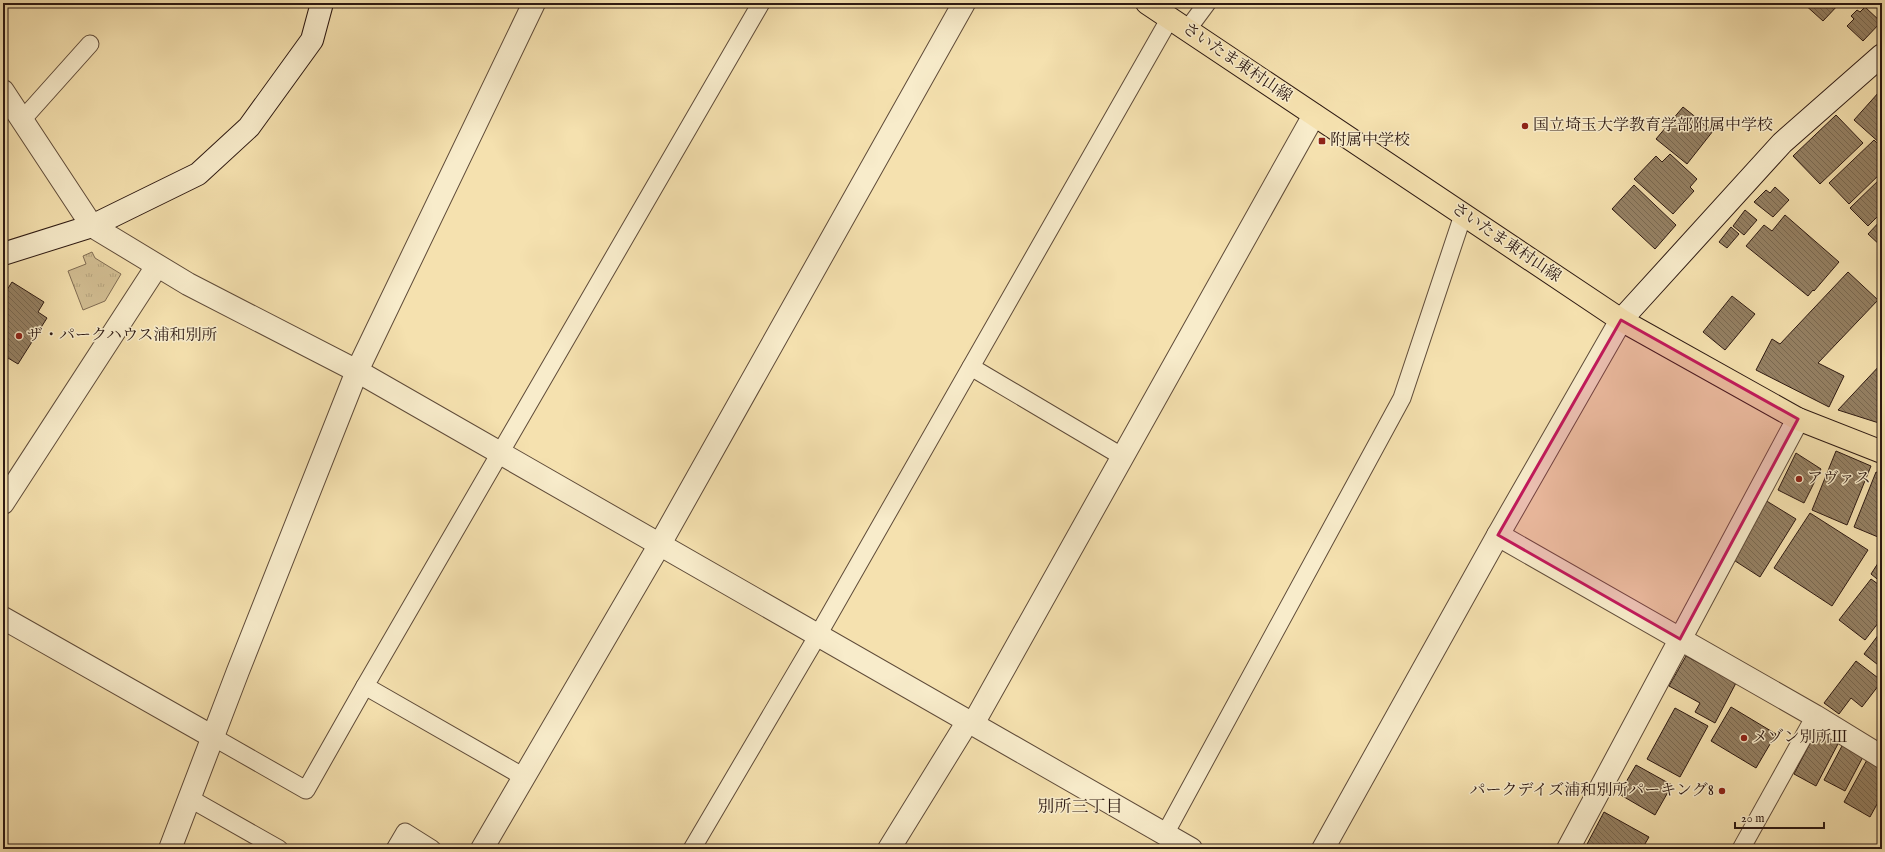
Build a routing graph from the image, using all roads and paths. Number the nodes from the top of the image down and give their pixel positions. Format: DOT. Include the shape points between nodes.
graph roads {
  1 [pos="322,3"];
  2 [pos="534,3"];
  3 [pos="761,3"];
  4 [pos="964,3"];
  5 [pos="1147,3"];
  6 [pos="1207,3"];
  7 [pos="1178,24"];
  8 [pos="90,44"];
  9 [pos="1882,55"];
  10 [pos="3,91"];
  11 [pos="1314,115"];
  12 [pos="22,120"];
  13 [pos="1462,215"];
  14 [pos="92,226"];
  15 [pos="3,254"];
  16 [pos="157,266"];
  17 [pos="1621,320"];
  18 [pos="971,367"];
  19 [pos="357,371"];
  20 [pos="1798,419"];
  21 [pos="1882,452"];
  22 [pos="500,453"];
  23 [pos="1123,457"];
  24 [pos="3,502"];
  25 [pos="1498,535"];
  26 [pos="660,544"];
  27 [pos="3,618"];
  28 [pos="818,636"];
  29 [pos="1680,639"];
  30 [pos="365,686"];
  31 [pos="1815,716"];
  32 [pos="970,723"];
  33 [pos="212,737"];
  34 [pos="1882,757"];
  35 [pos="524,777"];
  36 [pos="189,798"];
  37 [pos="1165,834"];
  38 [pos="170,849"];
  39 [pos="280,849"];
  40 [pos="395,849"];
  41 [pos="432,849"];
  42 [pos="482,849"];
  43 [pos="692,849"];
  44 [pos="889,849"];
  45 [pos="1190,849"];
  46 [pos="1323,849"];
  47 [pos="1568,849"];
  48 [pos="1741,849"];
  1 -- 14 [label="street" via="312,40 249,126 198,174"];
  2 -- 19 [label="street"];
  3 -- 22 [label="lane"];
  4 -- 26 [label="street"];
  5 -- 7 [label="main road, さいたま東村山線"];
  6 -- 7 [label="lane"];
  7 -- 11 [label="main road, さいたま東村山線"];
  7 -- 18 [label="lane"];
  8 -- 12 [label="lane"];
  9 -- 17 [label="street" via="1782,143"];
  10 -- 12 [label="street"];
  11 -- 13 [label="main road, さいたま東村山線"];
  11 -- 23 [label="street"];
  12 -- 14 [label="street"];
  13 -- 17 [label="main road, さいたま東村山線"];
  13 -- 37 [label="lane" via="1402,398"];
  14 -- 15 [label="street"];
  14 -- 16 [label="street"];
  16 -- 19 [label="street"];
  16 -- 24 [label="street"];
  17 -- 20 [label="main road, さいたま東村山線"];
  17 -- 25 [label="street"];
  18 -- 23 [label="lane"];
  18 -- 28 [label="lane"];
  19 -- 22 [label="street"];
  19 -- 33 [label="street"];
  20 -- 21 [label="main road, さいたま東村山線"];
  20 -- 29 [label="street"];
  22 -- 26 [label="street"];
  22 -- 30 [label="lane"];
  23 -- 32 [label="street"];
  25 -- 29 [label="street"];
  25 -- 46 [label="street"];
  26 -- 28 [label="street"];
  26 -- 35 [label="street"];
  27 -- 33 [label="street"];
  28 -- 32 [label="street"];
  28 -- 43 [label="lane"];
  29 -- 31 [label="street"];
  29 -- 47 [label="street"];
  30 -- 33 [label="lane" via="306,790"];
  30 -- 35 [label="lane"];
  31 -- 34 [label="street"];
  31 -- 48 [label="lane"];
  32 -- 37 [label="street"];
  32 -- 44 [label="street"];
  33 -- 36 [label="street"];
  35 -- 42 [label="street"];
  36 -- 38 [label="street"];
  36 -- 39 [label="lane"];
  37 -- 45 [label="street"];
  40 -- 41 [label="lane" via="405,832"];
}
